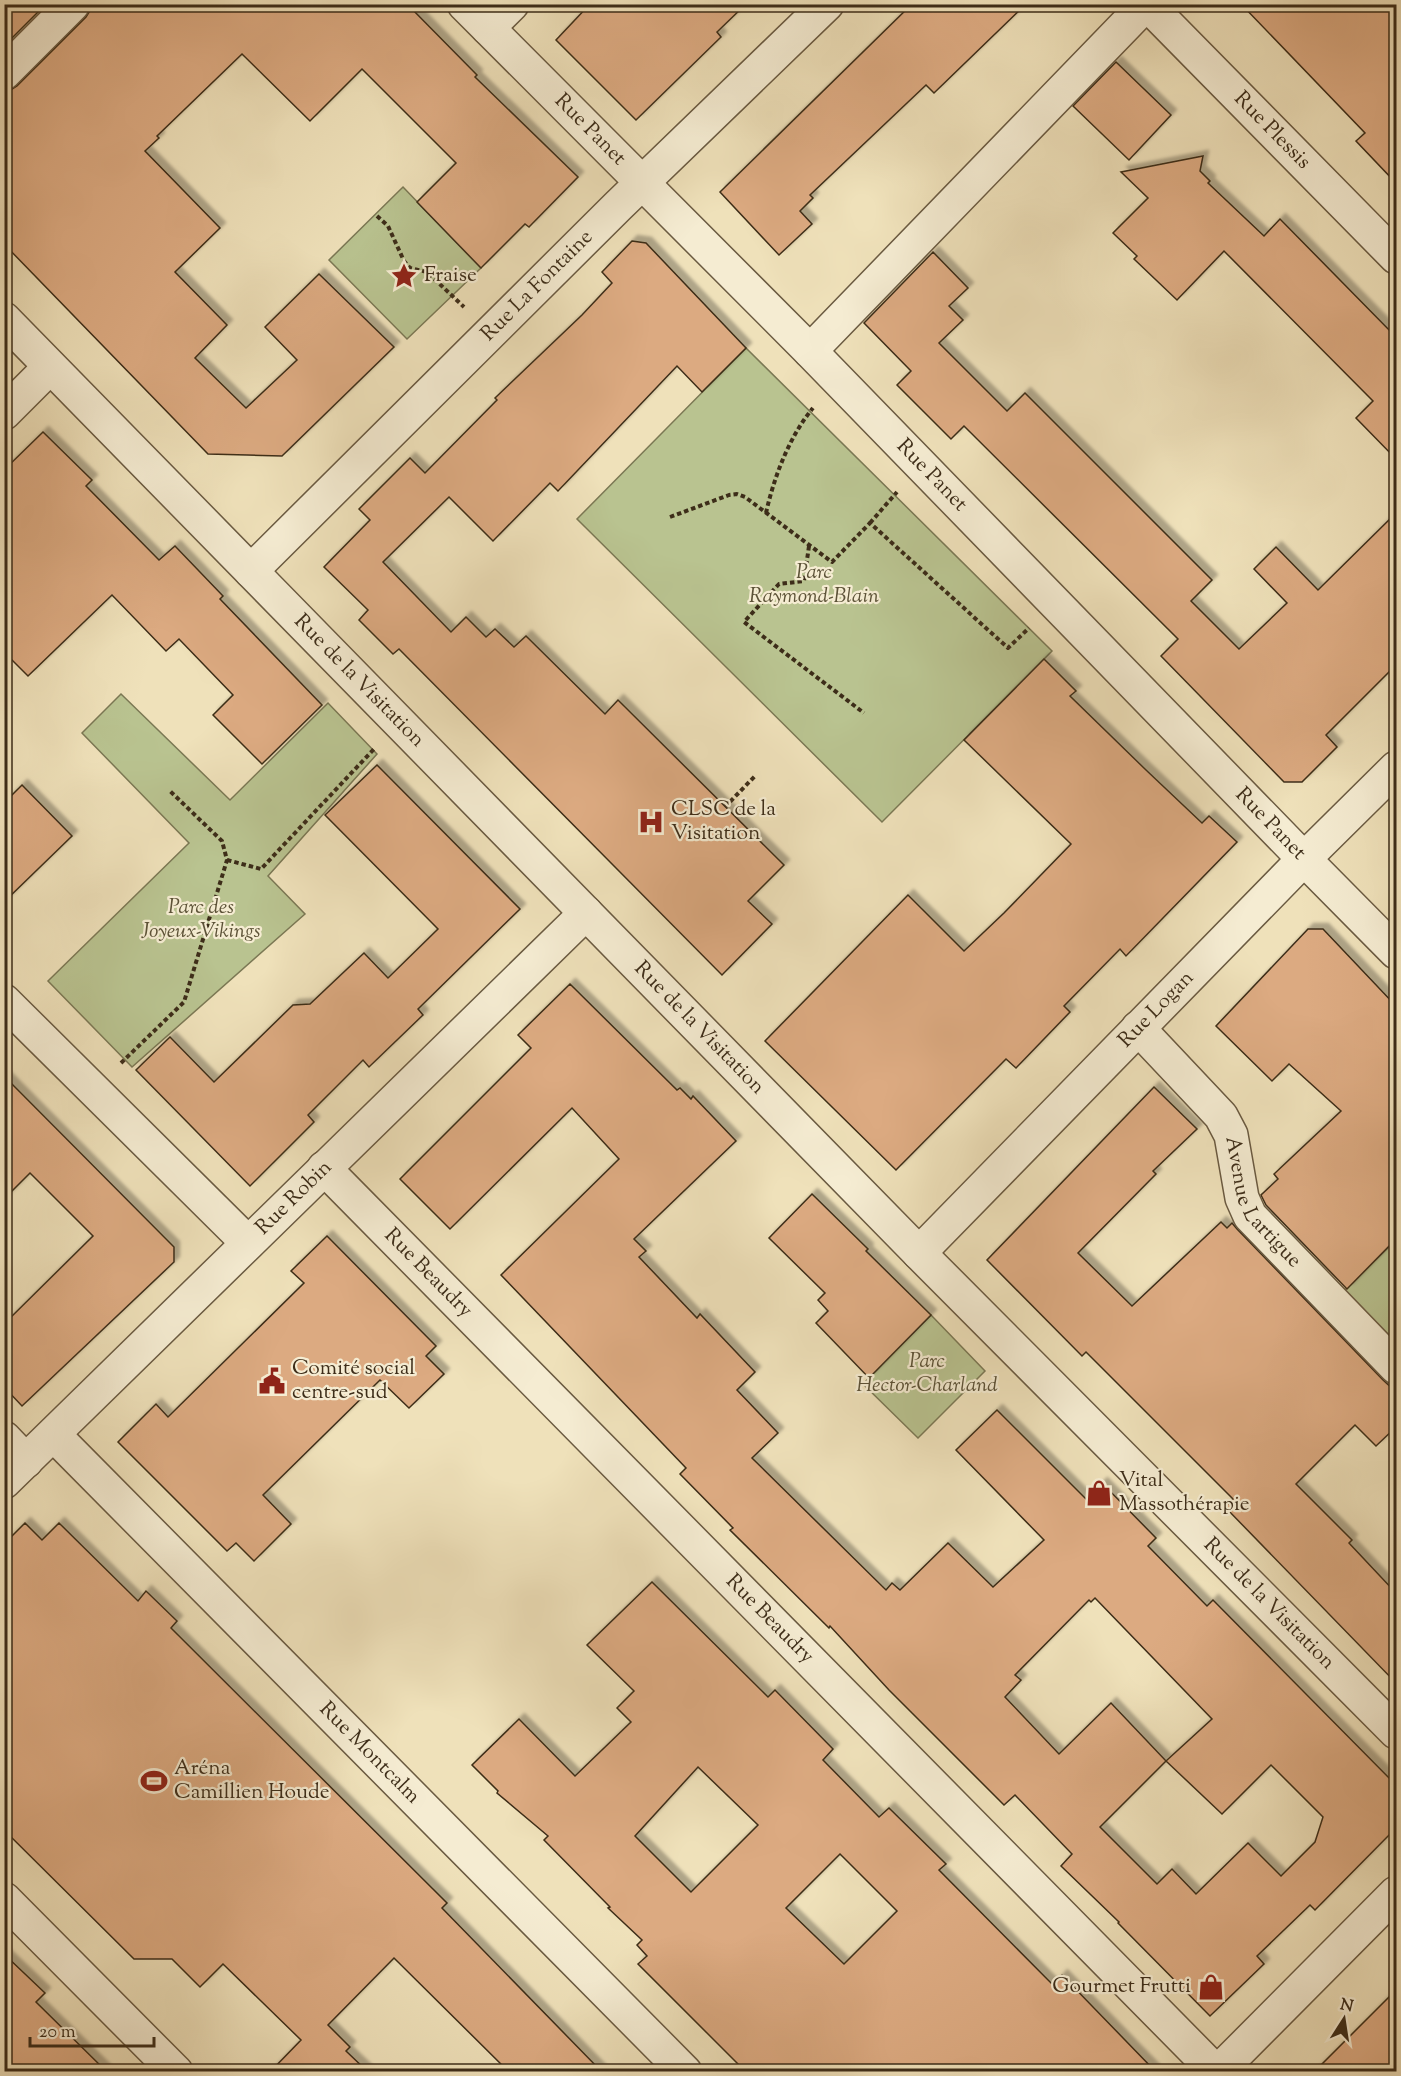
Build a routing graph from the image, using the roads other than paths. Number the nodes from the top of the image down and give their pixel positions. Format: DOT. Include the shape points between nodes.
graph roads {
  1 [pos="73,4"];
  2 [pos="464,4"];
  3 [pos="513,4"];
  4 [pos="827,4"];
  5 [pos="1147,4"];
  6 [pos="488,28"];
  7 [pos="4,73"];
  8 [pos="642,183"];
  9 [pos="1396,257"];
  10 [pos="4,319"];
  11 [pos="810,351"];
  12 [pos="50,367"];
  13 [pos="4,412"];
  14 [pos="251,571"];
  15 [pos="1396,768"];
  16 [pos="1304,859"];
  17 [pos="586,913"];
  18 [pos="1396,952"];
  19 [pos="4,1001"];
  20 [pos="1138,1028"];
  21 [pos="324,1168"];
  22 [pos="248,1243"];
  23 [pos="920,1253"];
  24 [pos="1396,1367"];
  25 [pos="54,1435"];
  26 [pos="12,1460"];
  27 [pos="1396,1732"];
  28 [pos="1396,1893"];
  29 [pos="4,1899"];
  30 [pos="176,2072"];
  31 [pos="685,2072"];
  32 [pos="1217,2072"];
  1 -- 7 [label="street"];
  2 -- 6 [label="street, Rue Panet"];
  3 -- 6 [label="street"];
  4 -- 8 [label="street, Rue La Fontaine"];
  5 -- 9 [label="street, Rue Plessis"];
  5 -- 11 [label="street"];
  6 -- 8 [label="street, Rue Panet"];
  8 -- 11 [label="street, Rue Panet"];
  8 -- 14 [label="street, Rue La Fontaine"];
  10 -- 12 [label="street, Rue de la Visitation"];
  11 -- 16 [label="street, Rue Panet"];
  12 -- 13 [label="street"];
  12 -- 14 [label="street, Rue de la Visitation"];
  14 -- 17 [label="street, Rue de la Visitation"];
  15 -- 16 [label="street, Rue Logan"];
  16 -- 18 [label="street, Rue Panet"];
  16 -- 20 [label="street, Rue Logan"];
  17 -- 21 [label="street, Rue Robin"];
  17 -- 23 [label="street, Rue de la Visitation"];
  19 -- 22 [label="street"];
  20 -- 23 [label="street, Rue Logan"];
  20 -- 24 [label="street, Avenue Lartigue" via="1221,1116 1231,1135 1242,1198 1250,1216"];
  21 -- 22 [label="street, Rue Robin"];
  21 -- 32 [label="street, Rue Beaudry"];
  22 -- 25 [label="street, Rue Robin"];
  23 -- 27 [label="street, Rue de la Visitation"];
  25 -- 26 [label="street, Rue Robin"];
  25 -- 31 [label="street, Rue Montcalm"];
  28 -- 32 [label="street"];
  29 -- 30 [label="street"];
}
